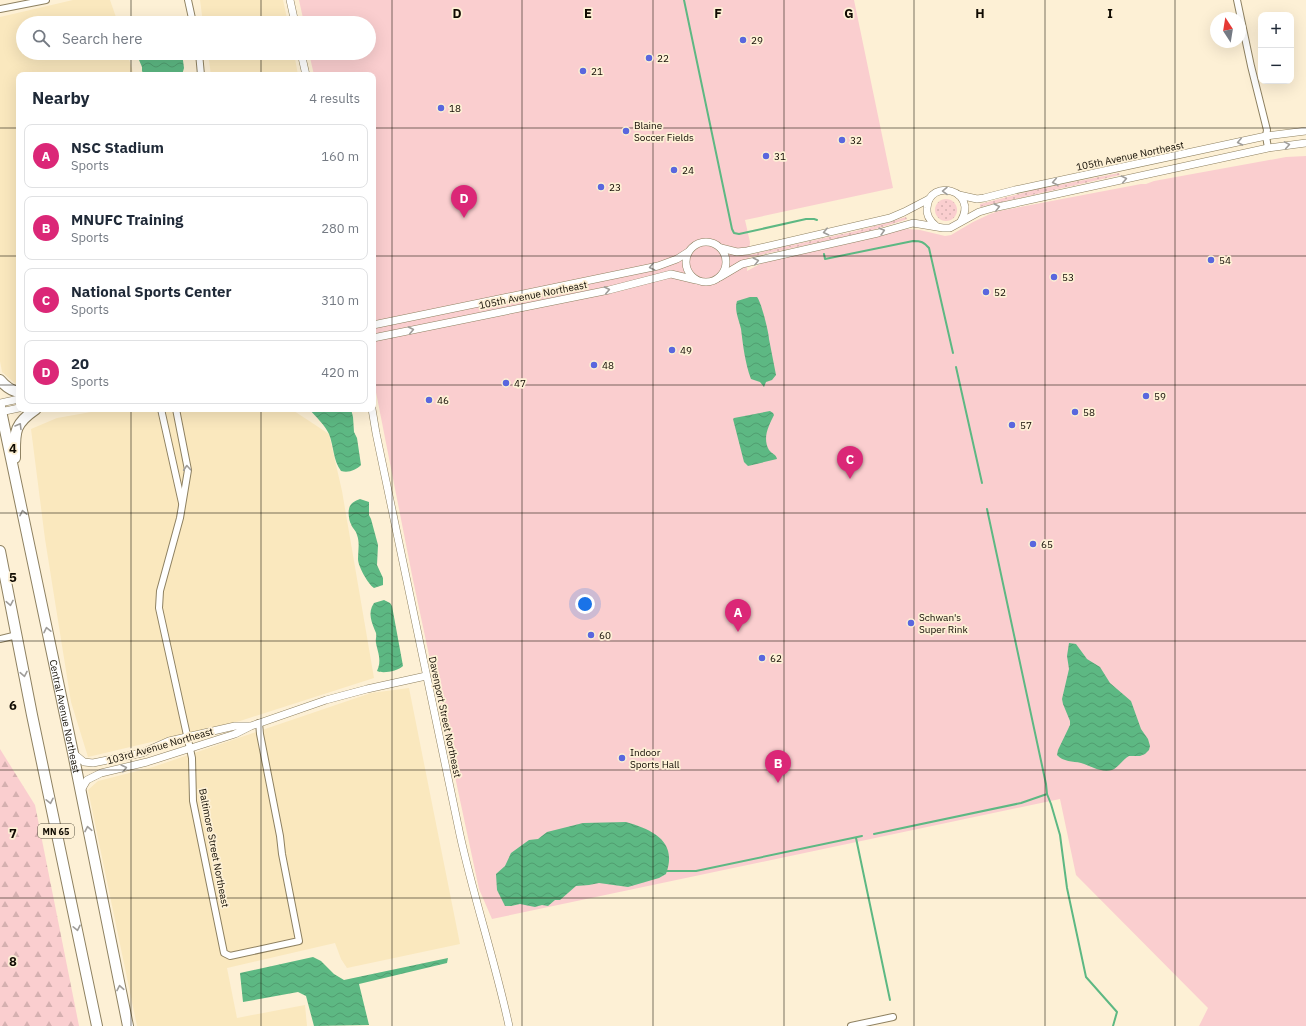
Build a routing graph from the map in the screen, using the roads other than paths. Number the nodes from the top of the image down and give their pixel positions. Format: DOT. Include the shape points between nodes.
graph roads {
  1 [pos="46,0"];
  2 [pos="188,0"];
  3 [pos="290,0"];
  4 [pos="1237,0"];
  5 [pos="0,9"];
  6 [pos="191,16"];
  7 [pos="293,16"];
  8 [pos="199,60"];
  9 [pos="303,60"];
  10 [pos="201,72"];
  11 [pos="305,72"];
  12 [pos="1306,131"];
  13 [pos="1266,136"];
  14 [pos="1306,143"];
  15 [pos="1268,148"];
  16 [pos="959,195"];
  17 [pos="929,199"];
  18 [pos="961,221"];
  19 [pos="936,226"];
  20 [pos="721,248"];
  21 [pos="688,252"];
  22 [pos="720,277"];
  23 [pos="696,280"];
  24 [pos="376,324"];
  25 [pos="376,337"];
  26 [pos="0,380"];
  27 [pos="16,392"];
  28 [pos="16,400"];
  29 [pos="0,408"];
  30 [pos="16,408"];
  31 [pos="31,412"];
  32 [pos="162,412"];
  33 [pos="177,412"];
  34 [pos="372,412"];
  35 [pos="15,478"];
  36 [pos="182,507"];
  37 [pos="0,551"];
  38 [pos="17,635"];
  39 [pos="0,639"];
  40 [pos="426,676"];
  41 [pos="259,723"];
  42 [pos="251,726"];
  43 [pos="187,737"];
  44 [pos="189,748"];
  45 [pos="72,753"];
  46 [pos="80,792"];
  47 [pos="893,1017"];
  48 [pos="97,1026"];
  49 [pos="128,1026"];
  50 [pos="509,1026"];
  51 [pos="851,1026"];
  1 -- 5 [label="street"];
  2 -- 6 [label="street"];
  3 -- 7 [label="street"];
  4 -- 13 [label="street" via="1267,130"];
  8 -- 10 [label="street"];
  9 -- 11 [label="street"];
  12 -- 13 [label="street, 105th Avenue Northeast"];
  13 -- 15 [label="street"];
  13 -- 16 [label="street, 105th Avenue Northeast, one-way" via="984,198"];
  15 -- 14 [label="street, 105th Avenue Northeast, one-way"];
  18 -- 15 [label="street, 105th Avenue Northeast, one-way" via="993,208"];
  16 -- 17 [label="street, 105th Avenue Northeast, one-way" via="945,190 936,192"];
  16 -- 18 [label="street" via="964,205 964,216"];
  17 -- 19 [label="street" via="926,212"];
  17 -- 20 [label="street, 105th Avenue Northeast, one-way" via="890,218 747,251 737,252"];
  18 -- 19 [label="street, 105th Avenue Northeast" via="950,228"];
  22 -- 19 [label="street, 105th Avenue Northeast, one-way" via="742,264 912,223"];
  20 -- 21 [label="street, 105th Avenue Northeast" via="714,243 700,242"];
  20 -- 22 [label="street" via="726,266"];
  21 -- 23 [label="street" via="686,264 691,276"];
  21 -- 24 [label="street, 105th Avenue Northeast, one-way" via="658,266"];
  22 -- 23 [label="street, 105th Avenue Northeast" via="708,282"];
  25 -- 23 [label="street, 105th Avenue Northeast, one-way" via="609,290 671,274"];
  26 -- 27 [label="highway" via="7,388"];
  28 -- 29 [label="street"];
  29 -- 30 [label="street"];
  29 -- 35 [label="highway, Central Avenue Northeast / MN 65"];
  35 -- 31 [label="highway, one-way" via="16,430"];
  32 -- 36 [label="street, Baltimore Street Northeast"];
  36 -- 33 [label="street, Baltimore Street Northeast, one-way" via="188,470"];
  34 -- 40 [label="street, Davenport Street Northeast"];
  45 -- 35 [label="highway, Central Avenue Northeast / MN 65, one-way"];
  36 -- 43 [label="street, Baltimore Street Northeast" via="160,591 159,608"];
  37 -- 38 [label="highway, MN 65, one-way"];
  38 -- 39 [label="street"];
  38 -- 48 [label="highway, MN 65, one-way"];
  40 -- 41 [label="street, 103rd Avenue Northeast" via="345,694"];
  40 -- 50 [label="street, Davenport Street Northeast" via="467,866 492,953"];
  41 -- 42 [label="street, 103rd Avenue Northeast"];
  41 -- 44 [label="street, Baltimore Street Northeast" via="299,941 230,956 224,953 193,801"];
  42 -- 43 [label="street, 103rd Avenue Northeast" via="235,726"];
  42 -- 44 [label="street, 103rd Avenue Northeast" via="235,734"];
  43 -- 44 [label="street, Baltimore Street Northeast"];
  43 -- 45 [label="street, 103rd Avenue Northeast" via="169,741 142,753 93,763 84,762"];
  46 -- 44 [label="street, 103rd Avenue Northeast, one-way" via="87,780 101,773"];
  45 -- 46 [label="highway, Central Avenue Northeast / MN 65"];
  49 -- 46 [label="highway, Central Avenue Northeast / MN 65, one-way"];
  47 -- 51 [label="street"];
}
